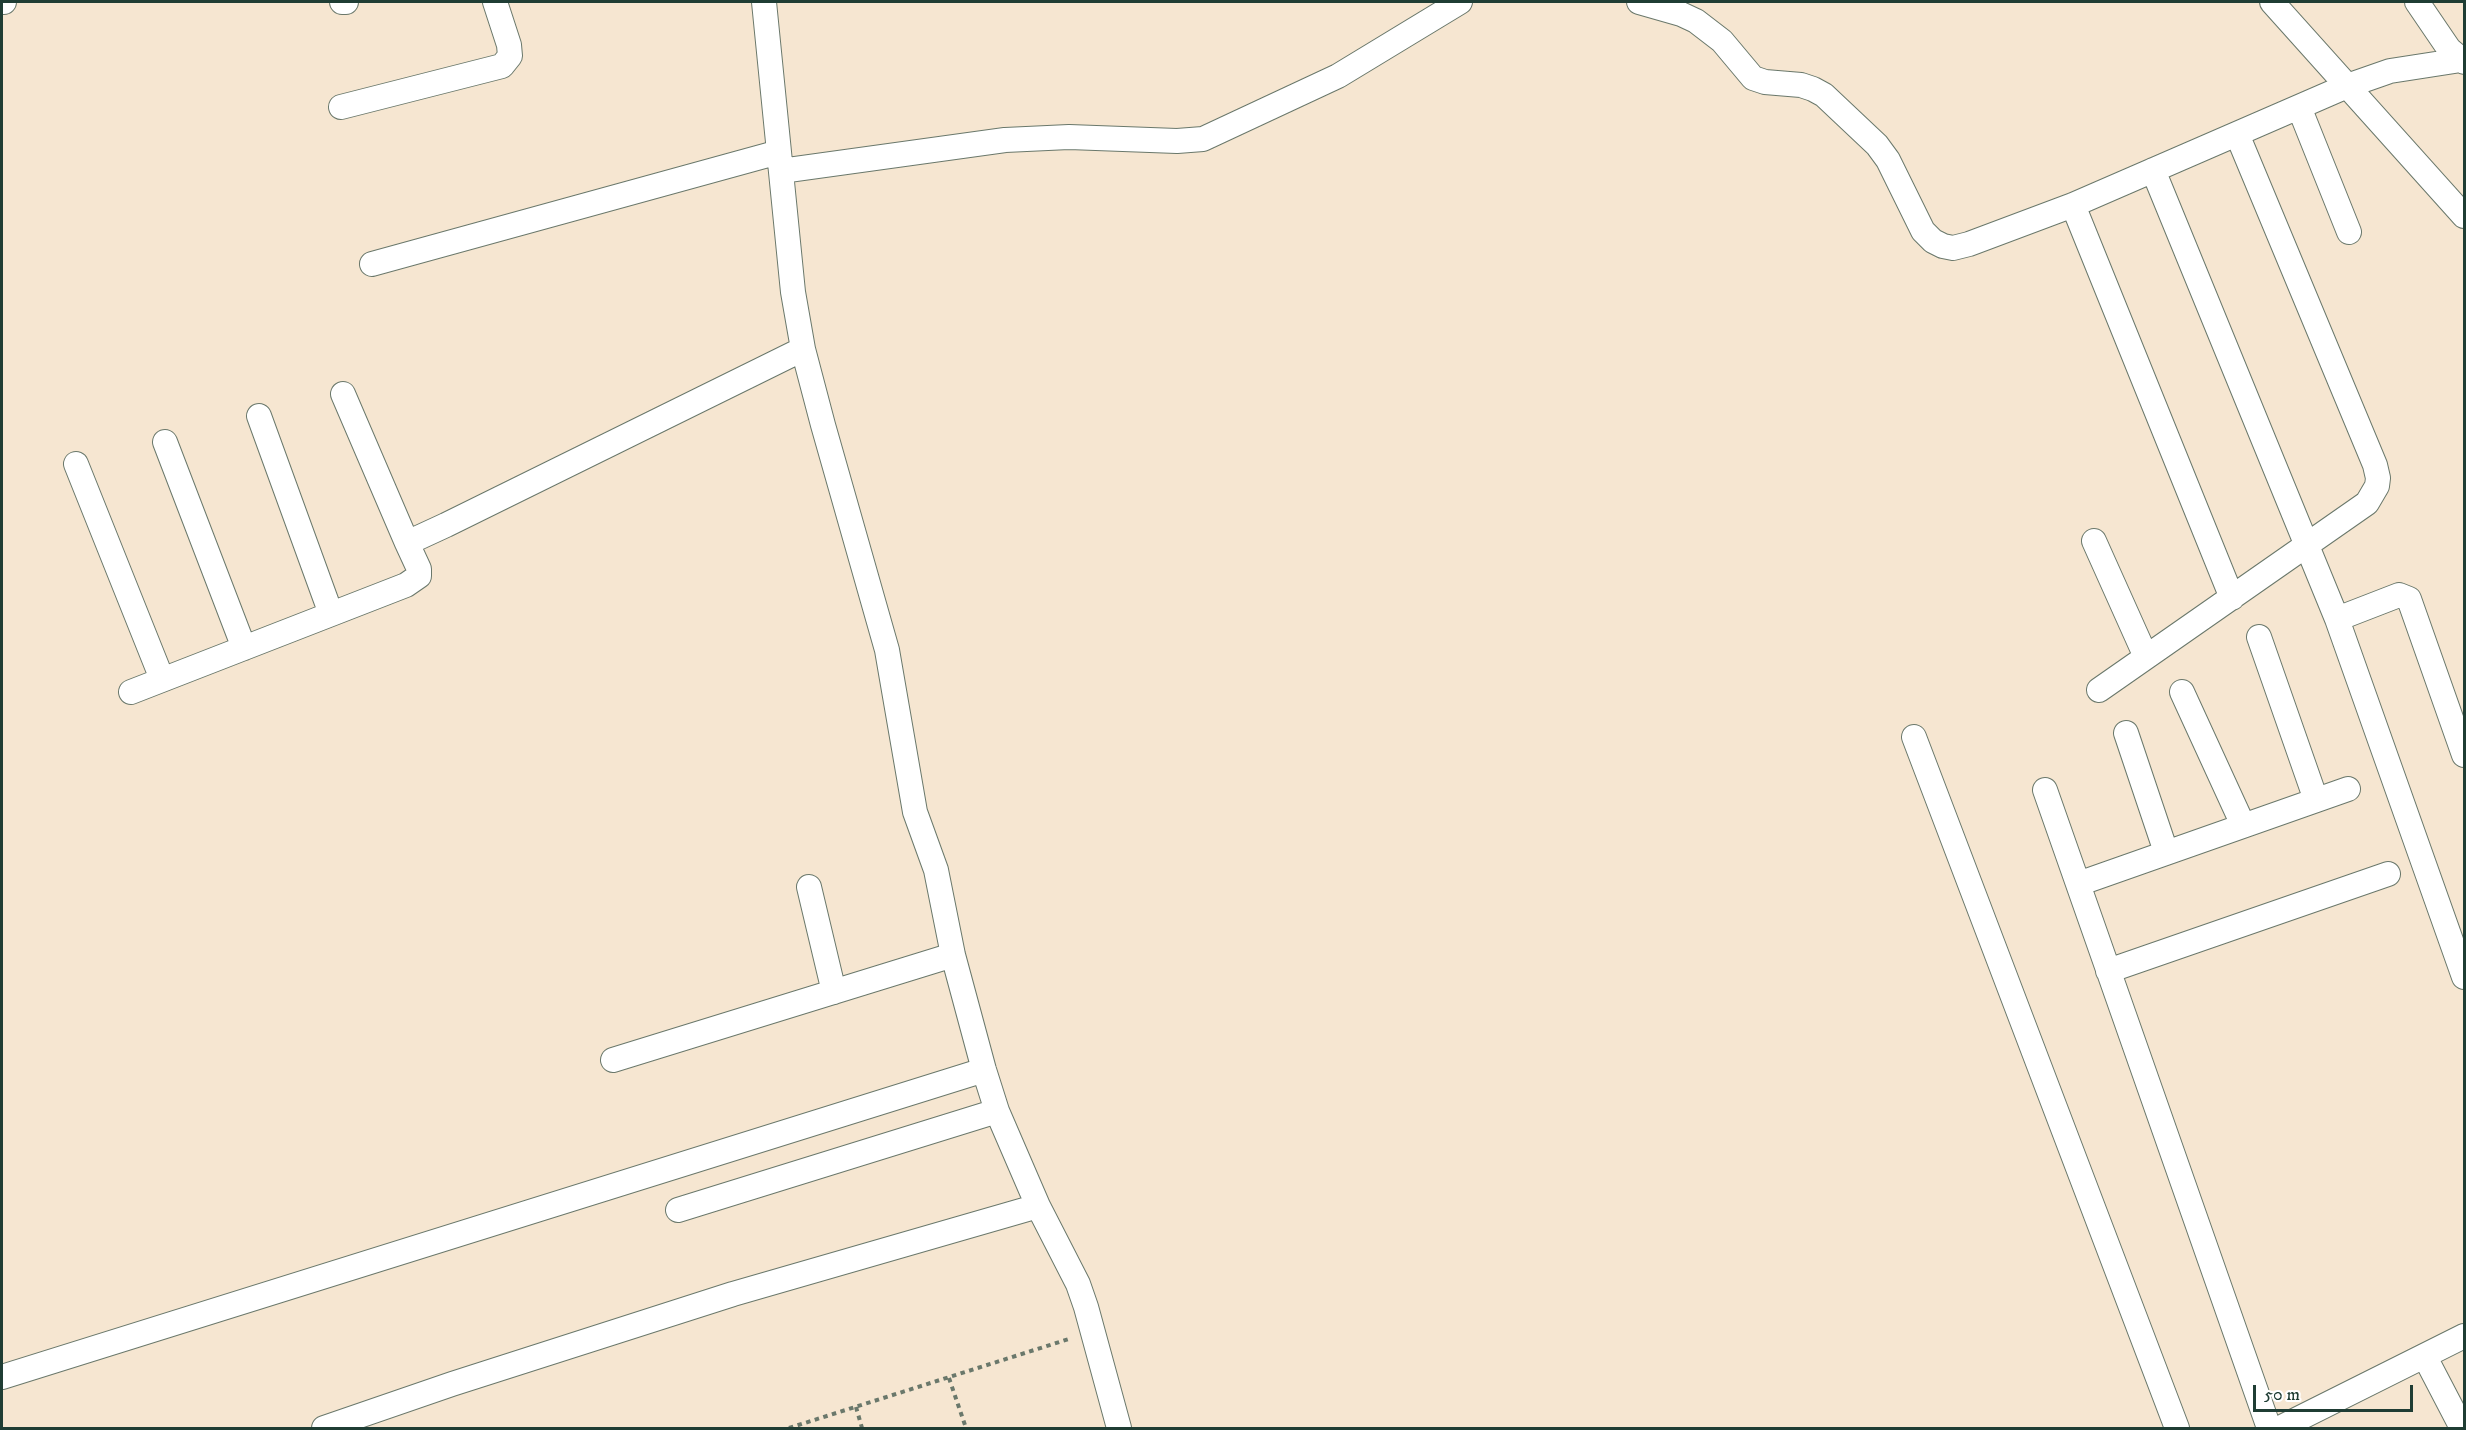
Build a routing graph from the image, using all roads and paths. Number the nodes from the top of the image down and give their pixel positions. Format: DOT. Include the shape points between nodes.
graph roads {
  1 [pos="495,2"];
  2 [pos="764,2"];
  3 [pos="1460,2"];
  4 [pos="1639,2"];
  5 [pos="2272,2"];
  6 [pos="2417,2"];
  7 [pos="2463,61"];
  8 [pos="2347,86"];
  9 [pos="341,107"];
  10 [pos="2299,107"];
  11 [pos="2237,134"];
  12 [pos="780,162"];
  13 [pos="2153,170"];
  14 [pos="2073,205"];
  15 [pos="2464,216"];
  16 [pos="2349,232"];
  17 [pos="372,264"];
  18 [pos="803,349"];
  19 [pos="343,394"];
  20 [pos="259,416"];
  21 [pos="165,442"];
  22 [pos="76,464"];
  23 [pos="2094,542"];
  24 [pos="407,543"];
  25 [pos="2306,546"];
  26 [pos="2232,597"];
  27 [pos="331,614"];
  28 [pos="2337,619"];
  29 [pos="2259,637"];
  30 [pos="244,648"];
  31 [pos="2146,657"];
  32 [pos="162,679"];
  33 [pos="2098,690"];
  34 [pos="132,692"];
  35 [pos="2182,692"];
  36 [pos="2126,733"];
  37 [pos="1914,736"];
  38 [pos="2464,755"];
  39 [pos="2348,789"];
  40 [pos="2045,790"];
  41 [pos="2316,800"];
  42 [pos="2243,825"];
  43 [pos="2166,852"];
  44 [pos="2388,874"];
  45 [pos="2078,884"];
  46 [pos="809,887"];
  47 [pos="953,954"];
  48 [pos="2108,971"];
  49 [pos="2464,977"];
  50 [pos="834,992"];
  51 [pos="613,1060"];
  52 [pos="984,1070"];
  53 [pos="997,1111"];
  54 [pos="1038,1206"];
  55 [pos="678,1210"];
  56 [pos="1093,1332"];
  57 [pos="2464,1336"];
  58 [pos="2425,1357"];
  59 [pos="2,1377"];
  60 [pos="949,1378"];
  61 [pos="856,1407"];
  62 [pos="324,1428"];
  63 [pos="789,1428"];
  64 [pos="862,1428"];
  65 [pos="966,1428"];
  66 [pos="1119,1428"];
  67 [pos="2177,1428"];
  68 [pos="2270,1428"];
  69 [pos="2280,1428"];
  70 [pos="2462,1428"];
  1 -- 9 [label="street" via="509,45 510,56 502,66"];
  2 -- 12 [label="street"];
  3 -- 12 [label="street" via="1338,76 1203,139 1005,140"];
  4 -- 14 [label="street" via="1696,21 1722,41 1753,78 1807,87 1824,95 1877,145 1923,231 1943,246 1969,244"];
  5 -- 8 [label="street"];
  6 -- 7 [label="street" via="2449,49"];
  7 -- 8 [label="street" via="2390,71"];
  8 -- 10 [label="street"];
  8 -- 15 [label="street"];
  10 -- 11 [label="street"];
  10 -- 16 [label="street"];
  11 -- 13 [label="street"];
  11 -- 25 [label="street" via="2378,478 2374,495 2367,503"];
  12 -- 17 [label="street"];
  12 -- 18 [label="street"];
  13 -- 14 [label="street"];
  13 -- 25 [label="street"];
  14 -- 26 [label="street"];
  18 -- 24 [label="street"];
  18 -- 47 [label="street" via="887,650 915,812 936,870"];
  19 -- 24 [label="street"];
  20 -- 27 [label="street"];
  21 -- 30 [label="street"];
  22 -- 32 [label="street"];
  23 -- 31 [label="street"];
  24 -- 27 [label="street" via="419,569 415,580"];
  25 -- 26 [label="street"];
  25 -- 28 [label="street"];
  26 -- 31 [label="street"];
  27 -- 30 [label="street"];
  28 -- 38 [label="street" via="2399,595 2409,599"];
  28 -- 49 [label="street"];
  29 -- 41 [label="street"];
  30 -- 32 [label="street"];
  31 -- 33 [label="street"];
  32 -- 34 [label="street"];
  35 -- 42 [label="street"];
  36 -- 43 [label="street"];
  37 -- 67 [label="street"];
  39 -- 41 [label="street"];
  40 -- 45 [label="street"];
  41 -- 42 [label="street"];
  42 -- 43 [label="street"];
  43 -- 45 [label="street"];
  44 -- 48 [label="street"];
  45 -- 48 [label="street"];
  46 -- 50 [label="street"];
  47 -- 50 [label="street"];
  47 -- 52 [label="street"];
  48 -- 68 [label="street"];
  50 -- 51 [label="street"];
  52 -- 53 [label="street"];
  52 -- 59 [label="street"];
  53 -- 54 [label="street"];
  53 -- 55 [label="street"];
  54 -- 56 [label="street" via="1078,1284"];
  54 -- 62 [label="street" via="733,1294"];
  56 -- 60 [label="path"];
  56 -- 66 [label="street"];
  57 -- 58 [label="street"];
  58 -- 69 [label="street"];
  58 -- 70 [label="street"];
  60 -- 61 [label="path"];
  60 -- 65 [label="path"];
  61 -- 63 [label="path"];
  61 -- 64 [label="path"];
}
